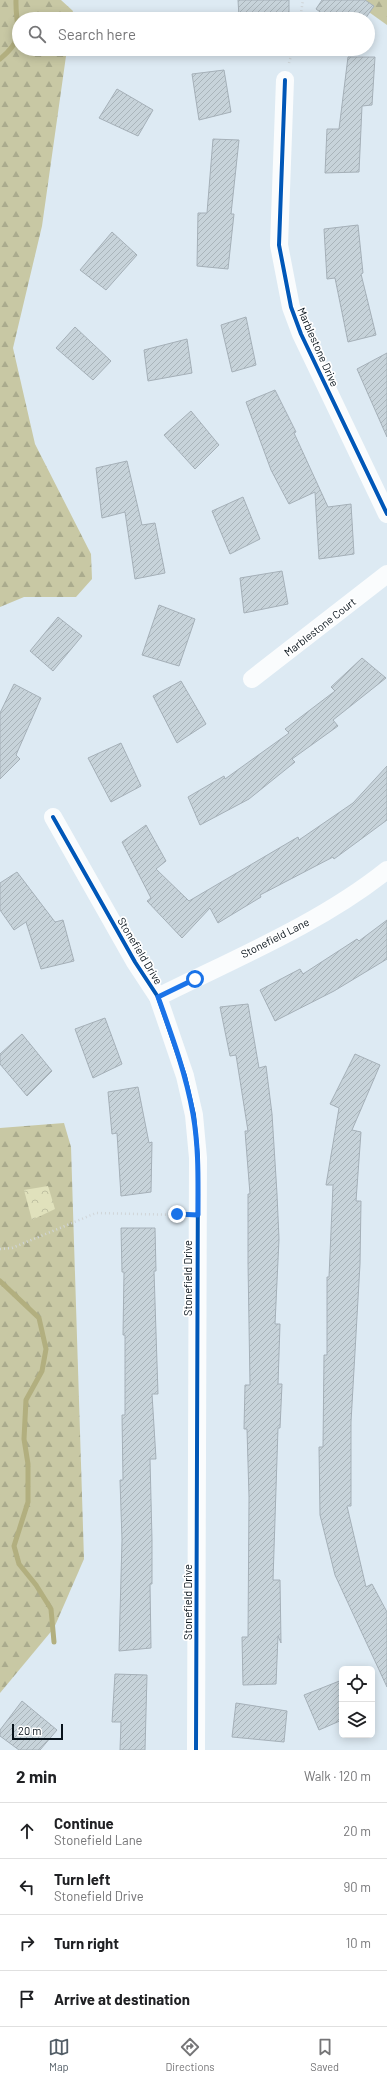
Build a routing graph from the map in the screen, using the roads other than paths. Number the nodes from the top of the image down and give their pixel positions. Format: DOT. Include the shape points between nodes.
graph roads {
  1 [pos="286,80"];
  2 [pos="387,514"];
  3 [pos="387,574"];
  4 [pos="252,679"];
  5 [pos="53,817"];
  6 [pos="387,870"];
  7 [pos="158,997"];
  8 [pos="196,1750"];
  1 -- 2 [label="street, Marblestone Drive" via="279,245 285,282 301,334"];
  3 -- 4 [label="street, Marblestone Court"];
  5 -- 7 [label="street, Stonefield Drive" via="135,962"];
  6 -- 7 [label="street, Stonefield Lane" via="364,889 326,912"];
  7 -- 8 [label="street, Stonefield Drive" via="185,1076 194,1115 198,1158"];
}
